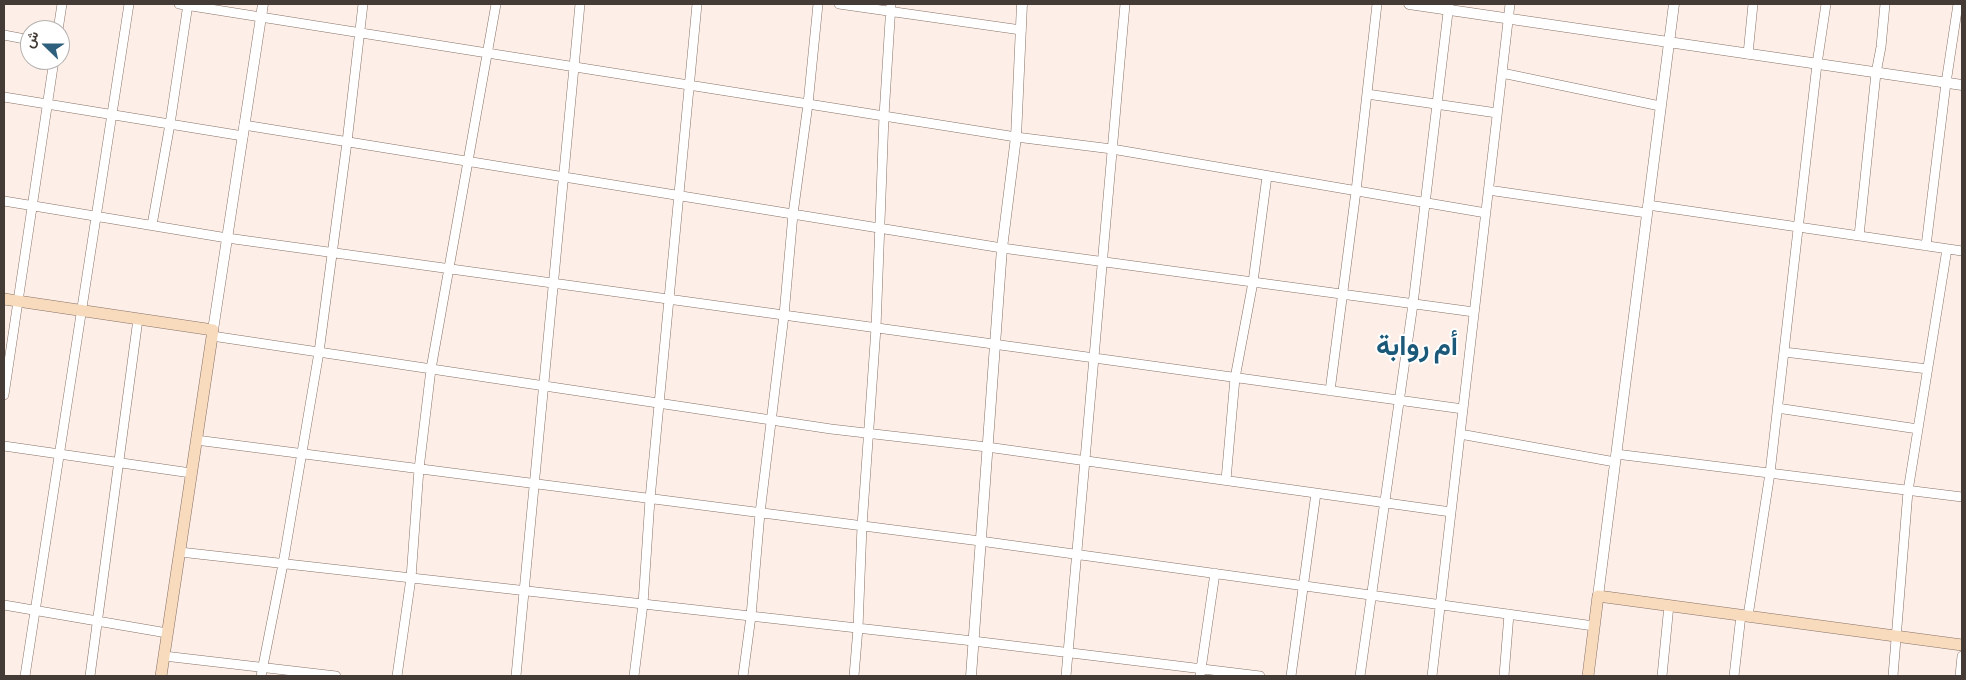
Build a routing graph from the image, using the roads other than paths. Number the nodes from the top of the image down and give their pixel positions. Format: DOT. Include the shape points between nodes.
graph roads {
  1 [pos="62,4"];
  2 [pos="129,4"];
  3 [pos="185,4"];
  4 [pos="263,4"];
  5 [pos="363,4"];
  6 [pos="496,4"];
  7 [pos="580,4"];
  8 [pos="697,4"];
  9 [pos="818,4"];
  10 [pos="839,4"];
  11 [pos="1022,4"];
  12 [pos="1125,4"];
  13 [pos="1377,4"];
  14 [pos="1409,4"];
  15 [pos="1510,4"];
  16 [pos="1674,4"];
  17 [pos="1753,4"];
  18 [pos="1826,4"];
  19 [pos="1886,4"];
  20 [pos="1958,4"];
  21 [pos="890,7"];
  22 [pos="1449,7"];
  23 [pos="261,16"];
  24 [pos="1508,19"];
  25 [pos="60,20"];
  26 [pos="1021,30"];
  27 [pos="359,32"];
  28 [pos="4,36"];
  29 [pos="20,38"];
  30 [pos="1668,43"];
  31 [pos="489,53"];
  32 [pos="1748,54"];
  33 [pos="1817,64"];
  34 [pos="574,67"];
  35 [pos="52,70"];
  36 [pos="1876,73"];
  37 [pos="1502,74"];
  38 [pos="1946,83"];
  39 [pos="690,85"];
  40 [pos="1962,85"];
  41 [pos="1367,94"];
  42 [pos="4,97"];
  43 [pos="47,104"];
  44 [pos="808,104"];
  45 [pos="1438,104"];
  46 [pos="1660,106"];
  47 [pos="1497,113"];
  48 [pos="112,115"];
  49 [pos="884,116"];
  50 [pos="170,124"];
  51 [pos="243,130"];
  52 [pos="1016,137"];
  53 [pos="347,142"];
  54 [pos="1112,149"];
  55 [pos="468,162"];
  56 [pos="1267,176"];
  57 [pos="564,177"];
  58 [pos="1488,190"];
  59 [pos="1356,191"];
  60 [pos="679,196"];
  61 [pos="4,201"];
  62 [pos="1426,203"];
  63 [pos="32,205"];
  64 [pos="1647,209"];
  65 [pos="1486,213"];
  66 [pos="793,214"];
  67 [pos="96,216"];
  68 [pos="152,225"];
  69 [pos="1798,227"];
  70 [pos="880,228"];
  71 [pos="1860,236"];
  72 [pos="227,238"];
  73 [pos="1926,246"];
  74 [pos="1002,248"];
  75 [pos="1947,249"];
  76 [pos="332,252"];
  77 [pos="1962,252"];
  78 [pos="1103,262"];
  79 [pos="449,269"];
  80 [pos="1254,282"];
  81 [pos="554,283"];
  82 [pos="1343,294"];
  83 [pos="4,299"];
  84 [pos="668,299"];
  85 [pos="17,301"];
  86 [pos="1413,304"];
  87 [pos="82,311"];
  88 [pos="1474,312"];
  89 [pos="784,315"];
  90 [pos="138,319"];
  91 [pos="876,328"];
  92 [pos="212,333"];
  93 [pos="994,345"];
  94 [pos="319,352"];
  95 [pos="1784,352"];
  96 [pos="1094,358"];
  97 [pos="1928,368"];
  98 [pos="431,369"];
  99 [pos="1235,378"];
  100 [pos="544,386"];
  101 [pos="1330,391"];
  102 [pos="4,395"];
  103 [pos="1400,400"];
  104 [pos="659,403"];
  105 [pos="1777,408"];
  106 [pos="1463,409"];
  107 [pos="770,420"];
  108 [pos="1918,429"];
  109 [pos="870,433"];
  110 [pos="1460,434"];
  111 [pos="196,440"];
  112 [pos="4,446"];
  113 [pos="987,447"];
  114 [pos="59,454"];
  115 [pos="302,454"];
  116 [pos="1615,458"];
  117 [pos="1085,460"];
  118 [pos="119,462"];
  119 [pos="419,469"];
  120 [pos="192,473"];
  121 [pos="1770,473"];
  122 [pos="1226,480"];
  123 [pos="534,484"];
  124 [pos="1908,491"];
  125 [pos="1316,493"];
  126 [pos="650,498"];
  127 [pos="1962,498"];
  128 [pos="1384,502"];
  129 [pos="1451,512"];
  130 [pos="760,513"];
  131 [pos="862,526"];
  132 [pos="980,541"];
  133 [pos="180,552"];
  134 [pos="1077,554"];
  135 [pos="283,564"];
  136 [pos="1215,573"];
  137 [pos="411,578"];
  138 [pos="1304,586"];
  139 [pos="524,591"];
  140 [pos="1371,595"];
  141 [pos="1598,596"];
  142 [pos="643,604"];
  143 [pos="4,605"];
  144 [pos="1440,605"];
  145 [pos="1670,606"];
  146 [pos="35,610"];
  147 [pos="1509,614"];
  148 [pos="751,616"];
  149 [pos="1744,616"];
  150 [pos="97,621"];
  151 [pos="1594,626"];
  152 [pos="858,628"];
  153 [pos="167,633"];
  154 [pos="1896,636"];
  155 [pos="973,641"];
  156 [pos="1962,645"];
  157 [pos="1068,653"];
  158 [pos="164,656"];
  159 [pos="1962,656"];
  160 [pos="261,672"];
  161 [pos="1201,673"];
  162 [pos="25,676"];
  163 [pos="90,676"];
  164 [pos="161,676"];
  165 [pos="336,676"];
  166 [pos="397,676"];
  167 [pos="516,676"];
  168 [pos="634,676"];
  169 [pos="743,676"];
  170 [pos="854,676"];
  171 [pos="971,676"];
  172 [pos="1066,676"];
  173 [pos="1260,676"];
  174 [pos="1291,676"];
  175 [pos="1360,676"];
  176 [pos="1432,676"];
  177 [pos="1504,676"];
  178 [pos="1588,676"];
  179 [pos="1662,676"];
  180 [pos="1734,676"];
  181 [pos="1893,676"];
  182 [pos="1960,676"];
  1 -- 25 [label="street"];
  2 -- 48 [label="street"];
  3 -- 23 [label="street"];
  3 -- 50 [label="street"];
  4 -- 23 [label="street"];
  5 -- 27 [label="street"];
  6 -- 31 [label="street"];
  7 -- 34 [label="street"];
  8 -- 39 [label="street"];
  9 -- 44 [label="street"];
  10 -- 21 [label="street"];
  11 -- 26 [label="street"];
  12 -- 54 [label="street"];
  13 -- 41 [label="street"];
  14 -- 22 [label="street"];
  15 -- 24 [label="street"];
  16 -- 30 [label="street"];
  17 -- 32 [label="street"];
  18 -- 33 [label="street"];
  19 -- 36 [label="street"];
  20 -- 38 [label="street"];
  21 -- 26 [label="street"];
  21 -- 49 [label="street"];
  22 -- 24 [label="street"];
  22 -- 45 [label="street"];
  23 -- 27 [label="street"];
  23 -- 51 [label="street"];
  24 -- 30 [label="street"];
  24 -- 37 [label="street"];
  26 -- 52 [label="street"];
  27 -- 31 [label="street"];
  27 -- 53 [label="street"];
  28 -- 29 [label="street"];
  30 -- 32 [label="street"];
  30 -- 46 [label="street"];
  31 -- 34 [label="street"];
  31 -- 55 [label="street"];
  32 -- 33 [label="street"];
  33 -- 36 [label="street"];
  33 -- 69 [label="street"];
  34 -- 39 [label="street"];
  34 -- 57 [label="street"];
  35 -- 43 [label="street"];
  36 -- 38 [label="street"];
  36 -- 71 [label="street"];
  37 -- 46 [label="street"];
  37 -- 47 [label="street"];
  38 -- 40 [label="street"];
  38 -- 73 [label="street"];
  39 -- 44 [label="street"];
  39 -- 60 [label="street"];
  41 -- 45 [label="street"];
  41 -- 59 [label="street"];
  42 -- 43 [label="street"];
  43 -- 48 [label="street"];
  43 -- 63 [label="street"];
  44 -- 49 [label="street"];
  44 -- 66 [label="street"];
  45 -- 47 [label="street"];
  45 -- 62 [label="street"];
  46 -- 64 [label="street"];
  47 -- 58 [label="street"];
  48 -- 50 [label="street"];
  48 -- 67 [label="street"];
  49 -- 52 [label="street"];
  49 -- 70 [label="street"];
  50 -- 51 [label="street"];
  50 -- 68 [label="street"];
  51 -- 53 [label="street"];
  51 -- 72 [label="street"];
  52 -- 54 [label="street"];
  52 -- 74 [label="street"];
  53 -- 55 [label="street"];
  53 -- 76 [label="street"];
  54 -- 56 [label="street"];
  54 -- 78 [label="street"];
  55 -- 57 [label="street"];
  55 -- 79 [label="street"];
  56 -- 59 [label="street"];
  56 -- 80 [label="street"];
  57 -- 60 [label="street"];
  57 -- 81 [label="street"];
  58 -- 64 [label="street"];
  58 -- 65 [label="street"];
  59 -- 62 [label="street"];
  59 -- 82 [label="street"];
  60 -- 66 [label="street"];
  60 -- 84 [label="street"];
  61 -- 63 [label="street"];
  62 -- 65 [label="street"];
  62 -- 86 [label="street"];
  63 -- 67 [label="street"];
  63 -- 85 [label="street"];
  64 -- 69 [label="street"];
  64 -- 116 [label="street"];
  65 -- 88 [label="street"];
  66 -- 70 [label="street"];
  66 -- 89 [label="street"];
  67 -- 68 [label="street"];
  67 -- 87 [label="street"];
  68 -- 72 [label="street"];
  69 -- 71 [label="street"];
  69 -- 95 [label="street"];
  70 -- 74 [label="street"];
  70 -- 91 [label="street"];
  71 -- 73 [label="street"];
  72 -- 76 [label="street"];
  72 -- 92 [label="street"];
  73 -- 75 [label="street"];
  74 -- 78 [label="street"];
  74 -- 93 [label="street"];
  75 -- 77 [label="street"];
  75 -- 97 [label="street"];
  76 -- 79 [label="street"];
  76 -- 94 [label="street"];
  78 -- 80 [label="street"];
  78 -- 96 [label="street"];
  79 -- 81 [label="street"];
  79 -- 98 [label="street"];
  80 -- 82 [label="street"];
  80 -- 99 [label="street"];
  81 -- 84 [label="street"];
  81 -- 100 [label="street"];
  82 -- 86 [label="street"];
  82 -- 101 [label="street"];
  83 -- 85 [label="main road"];
  84 -- 89 [label="street"];
  84 -- 104 [label="street"];
  85 -- 87 [label="main road"];
  85 -- 102 [label="street"];
  86 -- 88 [label="street"];
  86 -- 103 [label="street"];
  87 -- 90 [label="main road"];
  87 -- 114 [label="street"];
  88 -- 106 [label="street"];
  89 -- 91 [label="street"];
  89 -- 107 [label="street"];
  90 -- 92 [label="main road"];
  90 -- 118 [label="street"];
  91 -- 93 [label="street"];
  91 -- 109 [label="street"];
  92 -- 94 [label="street"];
  92 -- 111 [label="main road"];
  93 -- 96 [label="street"];
  93 -- 113 [label="street"];
  94 -- 98 [label="street"];
  94 -- 115 [label="street"];
  95 -- 97 [label="street"];
  95 -- 105 [label="street"];
  96 -- 99 [label="street"];
  96 -- 117 [label="street"];
  97 -- 108 [label="street"];
  98 -- 100 [label="street"];
  98 -- 119 [label="street"];
  99 -- 101 [label="street"];
  99 -- 122 [label="street"];
  100 -- 104 [label="street"];
  100 -- 123 [label="street"];
  101 -- 103 [label="street"];
  103 -- 106 [label="street"];
  103 -- 128 [label="street"];
  104 -- 107 [label="street"];
  104 -- 126 [label="street"];
  105 -- 108 [label="street"];
  105 -- 121 [label="street"];
  106 -- 110 [label="street"];
  107 -- 109 [label="street"];
  107 -- 130 [label="street"];
  108 -- 124 [label="street"];
  109 -- 113 [label="street"];
  109 -- 131 [label="street"];
  110 -- 116 [label="street"];
  110 -- 129 [label="street"];
  111 -- 115 [label="street"];
  111 -- 120 [label="main road"];
  112 -- 114 [label="street"];
  113 -- 117 [label="street"];
  113 -- 132 [label="street"];
  114 -- 118 [label="street"];
  114 -- 146 [label="street"];
  115 -- 119 [label="street"];
  115 -- 135 [label="street"];
  116 -- 121 [label="street"];
  116 -- 141 [label="street"];
  117 -- 122 [label="street"];
  117 -- 134 [label="street"];
  118 -- 120 [label="street"];
  118 -- 150 [label="street"];
  119 -- 123 [label="street"];
  119 -- 137 [label="street"];
  120 -- 133 [label="main road"];
  121 -- 124 [label="street"];
  121 -- 149 [label="street"];
  122 -- 125 [label="street"];
  123 -- 126 [label="street"];
  123 -- 139 [label="street"];
  124 -- 127 [label="street"];
  124 -- 154 [label="street"];
  125 -- 128 [label="street"];
  125 -- 138 [label="street"];
  126 -- 130 [label="street"];
  126 -- 142 [label="street"];
  128 -- 129 [label="street"];
  128 -- 140 [label="street"];
  129 -- 144 [label="street"];
  130 -- 131 [label="street"];
  130 -- 148 [label="street"];
  131 -- 132 [label="street"];
  131 -- 152 [label="street"];
  132 -- 134 [label="street"];
  132 -- 155 [label="street"];
  133 -- 135 [label="street"];
  133 -- 153 [label="main road"];
  134 -- 136 [label="street"];
  134 -- 157 [label="street"];
  135 -- 137 [label="street"];
  135 -- 160 [label="street"];
  136 -- 138 [label="street"];
  136 -- 161 [label="street"];
  137 -- 139 [label="street"];
  137 -- 166 [label="street"];
  138 -- 140 [label="street"];
  138 -- 174 [label="street"];
  139 -- 142 [label="street"];
  139 -- 167 [label="street"];
  140 -- 144 [label="street"];
  140 -- 175 [label="street"];
  141 -- 145 [label="main road"];
  141 -- 151 [label="main road"];
  142 -- 148 [label="street"];
  142 -- 168 [label="street"];
  143 -- 146 [label="street"];
  144 -- 147 [label="street"];
  144 -- 176 [label="street"];
  145 -- 149 [label="main road"];
  145 -- 179 [label="street"];
  146 -- 150 [label="street"];
  146 -- 162 [label="street"];
  147 -- 151 [label="street"];
  147 -- 177 [label="street"];
  148 -- 152 [label="street"];
  148 -- 169 [label="street"];
  149 -- 154 [label="main road"];
  149 -- 180 [label="street"];
  150 -- 153 [label="street"];
  150 -- 163 [label="street"];
  151 -- 178 [label="main road"];
  152 -- 155 [label="street"];
  152 -- 170 [label="street"];
  153 -- 158 [label="main road"];
  154 -- 156 [label="main road"];
  154 -- 181 [label="street"];
  155 -- 157 [label="street"];
  155 -- 171 [label="street"];
  157 -- 161 [label="street"];
  157 -- 172 [label="street"];
  158 -- 160 [label="street"];
  158 -- 164 [label="main road"];
  159 -- 182 [label="street"];
  160 -- 165 [label="street"];
  161 -- 173 [label="street"];
}
